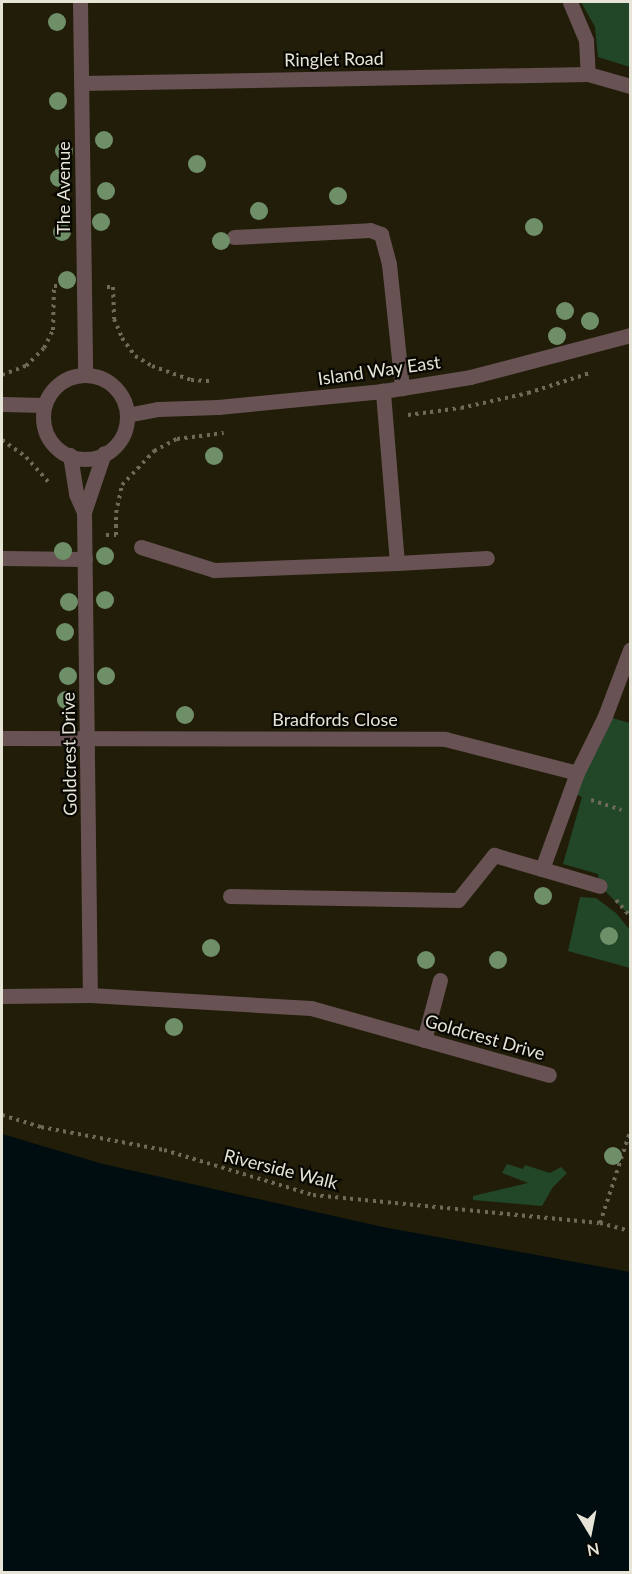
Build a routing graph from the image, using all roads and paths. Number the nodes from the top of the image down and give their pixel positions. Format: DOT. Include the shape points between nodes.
graph roads {
  1 [pos="81,2"];
  2 [pos="570,2"];
  3 [pos="588,74"];
  4 [pos="81,83"];
  5 [pos="630,86"];
  6 [pos="234,237"];
  7 [pos="83,286"];
  8 [pos="630,335"];
  9 [pos="600,369"];
  10 [pos="85,374"];
  11 [pos="2,375"];
  12 [pos="402,388"];
  13 [pos="383,392"];
  14 [pos="2,404"];
  15 [pos="44,405"];
  16 [pos="218,407"];
  17 [pos="127,415"];
  18 [pos="386,418"];
  19 [pos="228,433"];
  20 [pos="218,434"];
  21 [pos="2,440"];
  22 [pos="104,453"];
  23 [pos="70,455"];
  24 [pos="53,494"];
  25 [pos="84,512"];
  26 [pos="85,536"];
  27 [pos="141,548"];
  28 [pos="2,558"];
  29 [pos="487,558"];
  30 [pos="85,559"];
  31 [pos="396,563"];
  32 [pos="630,650"];
  33 [pos="2,738"];
  34 [pos="89,738"];
  35 [pos="577,773"];
  36 [pos="571,792"];
  37 [pos="621,810"];
  38 [pos="542,869"];
  39 [pos="600,886"];
  40 [pos="230,896"];
  41 [pos="440,980"];
  42 [pos="90,995"];
  43 [pos="2,996"];
  44 [pos="424,1040"];
  45 [pos="549,1075"];
  46 [pos="2,1115"];
  47 [pos="630,1132"];
  48 [pos="600,1223"];
  49 [pos="630,1231"];
  1 -- 4 [label="street, The Avenue"];
  2 -- 3 [label="street" via="586,40"];
  3 -- 4 [label="street, Ringlet Road"];
  3 -- 5 [label="street, Ringlet Road"];
  4 -- 7 [label="street, The Avenue"];
  6 -- 12 [label="street" via="370,230 381,234 389,264"];
  7 -- 10 [label="street, The Avenue"];
  7 -- 11 [label="path" via="54,286 53,330 44,348 26,366"];
  7 -- 16 [label="path" via="113,286 114,319 135,356 191,380 217,381"];
  8 -- 12 [label="street, Island Way East" via="470,377"];
  9 -- 18 [label="path" via="506,398"];
  10 -- 15 [label="street" via="59,383"];
  10 -- 17 [label="street" via="104,379 119,391"];
  12 -- 13 [label="street, Island Way East"];
  13 -- 16 [label="street, Island Way East"];
  13 -- 18 [label="street"];
  14 -- 15 [label="street"];
  15 -- 23 [label="street" via="45,431 51,442"];
  16 -- 17 [label="street, Island Way East" via="158,409"];
  16 -- 20 [label="path"];
  17 -- 22 [label="street" via="120,441"];
  18 -- 31 [label="street"];
  19 -- 20 [label="path"];
  20 -- 26 [label="path" via="177,439 154,451 122,485 116,535"];
  21 -- 24 [label="path" via="26,457 50,484"];
  22 -- 23 [label="street" via="85,459"];
  22 -- 25 [label="street, Goldcrest Drive"];
  23 -- 25 [label="street, Goldcrest Drive" via="76,494"];
  25 -- 26 [label="street, Goldcrest Drive"];
  26 -- 30 [label="street, Goldcrest Drive"];
  27 -- 31 [label="street" via="214,570"];
  28 -- 30 [label="street"];
  29 -- 31 [label="street"];
  30 -- 34 [label="street, Goldcrest Drive"];
  32 -- 35 [label="street" via="605,716"];
  33 -- 34 [label="street, Bradfords Close"];
  34 -- 35 [label="street, Bradfords Close" via="445,739"];
  34 -- 42 [label="street, Goldcrest Drive"];
  35 -- 36 [label="street"];
  36 -- 37 [label="path"];
  36 -- 38 [label="street"];
  38 -- 39 [label="street"];
  38 -- 40 [label="street" via="494,855 458,900"];
  41 -- 44 [label="street"];
  42 -- 43 [label="street, Goldcrest Drive"];
  42 -- 44 [label="street, Goldcrest Drive" via="311,1008"];
  44 -- 45 [label="street, Goldcrest Drive"];
  46 -- 48 [label="path, Riverside Walk" via="41,1127 164,1150 312,1195"];
  47 -- 48 [label="path"];
  48 -- 49 [label="path, Riverside Walk"];
}
